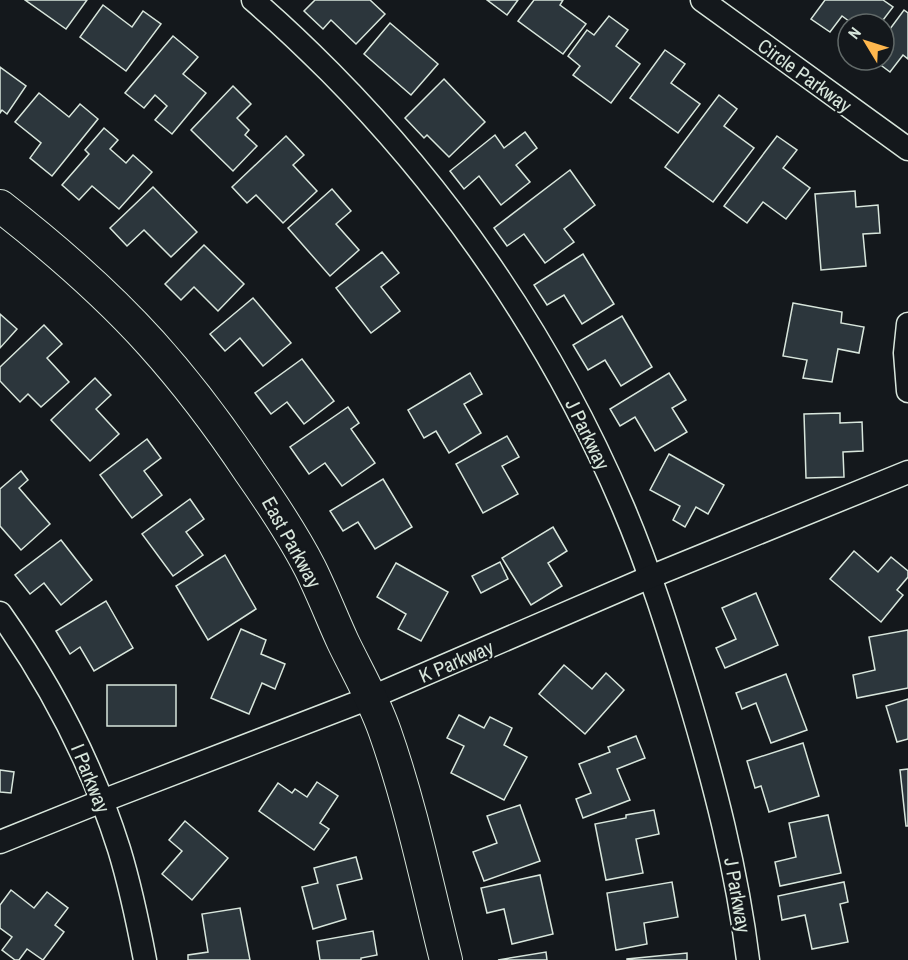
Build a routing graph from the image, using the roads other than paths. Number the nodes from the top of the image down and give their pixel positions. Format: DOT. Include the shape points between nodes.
graph roads {
  1 [pos="253,0"];
  2 [pos="702,0"];
  3 [pos="908,149"];
  4 [pos="0,206"];
  5 [pos="908,324"];
  6 [pos="908,391"];
  7 [pos="908,472"];
  8 [pos="650,577"];
  9 [pos="0,613"];
  10 [pos="372,697"];
  11 [pos="102,801"];
  12 [pos="0,842"];
  13 [pos="145,960"];
  14 [pos="446,960"];
  15 [pos="748,960"];
  1 -- 8 [label="street, J Parkway" via="295,37 395,141 456,216 511,295 604,464"];
  2 -- 3 [label="street, Circle Parkway"];
  4 -- 10 [label="street, East Parkway" via="96,286 151,343 225,434 309,567"];
  5 -- 6 [label="street"];
  7 -- 8 [label="street, K Parkway"];
  8 -- 10 [label="street, K Parkway"];
  8 -- 15 [label="street, J Parkway" via="709,763 730,850"];
  9 -- 11 [label="street, I Parkway" via="50,690"];
  10 -- 11 [label="street, K Parkway"];
  10 -- 14 [label="street, East Parkway" via="408,808"];
  11 -- 12 [label="street, K Parkway"];
  11 -- 13 [label="street, I Parkway" via="131,892"];
}
